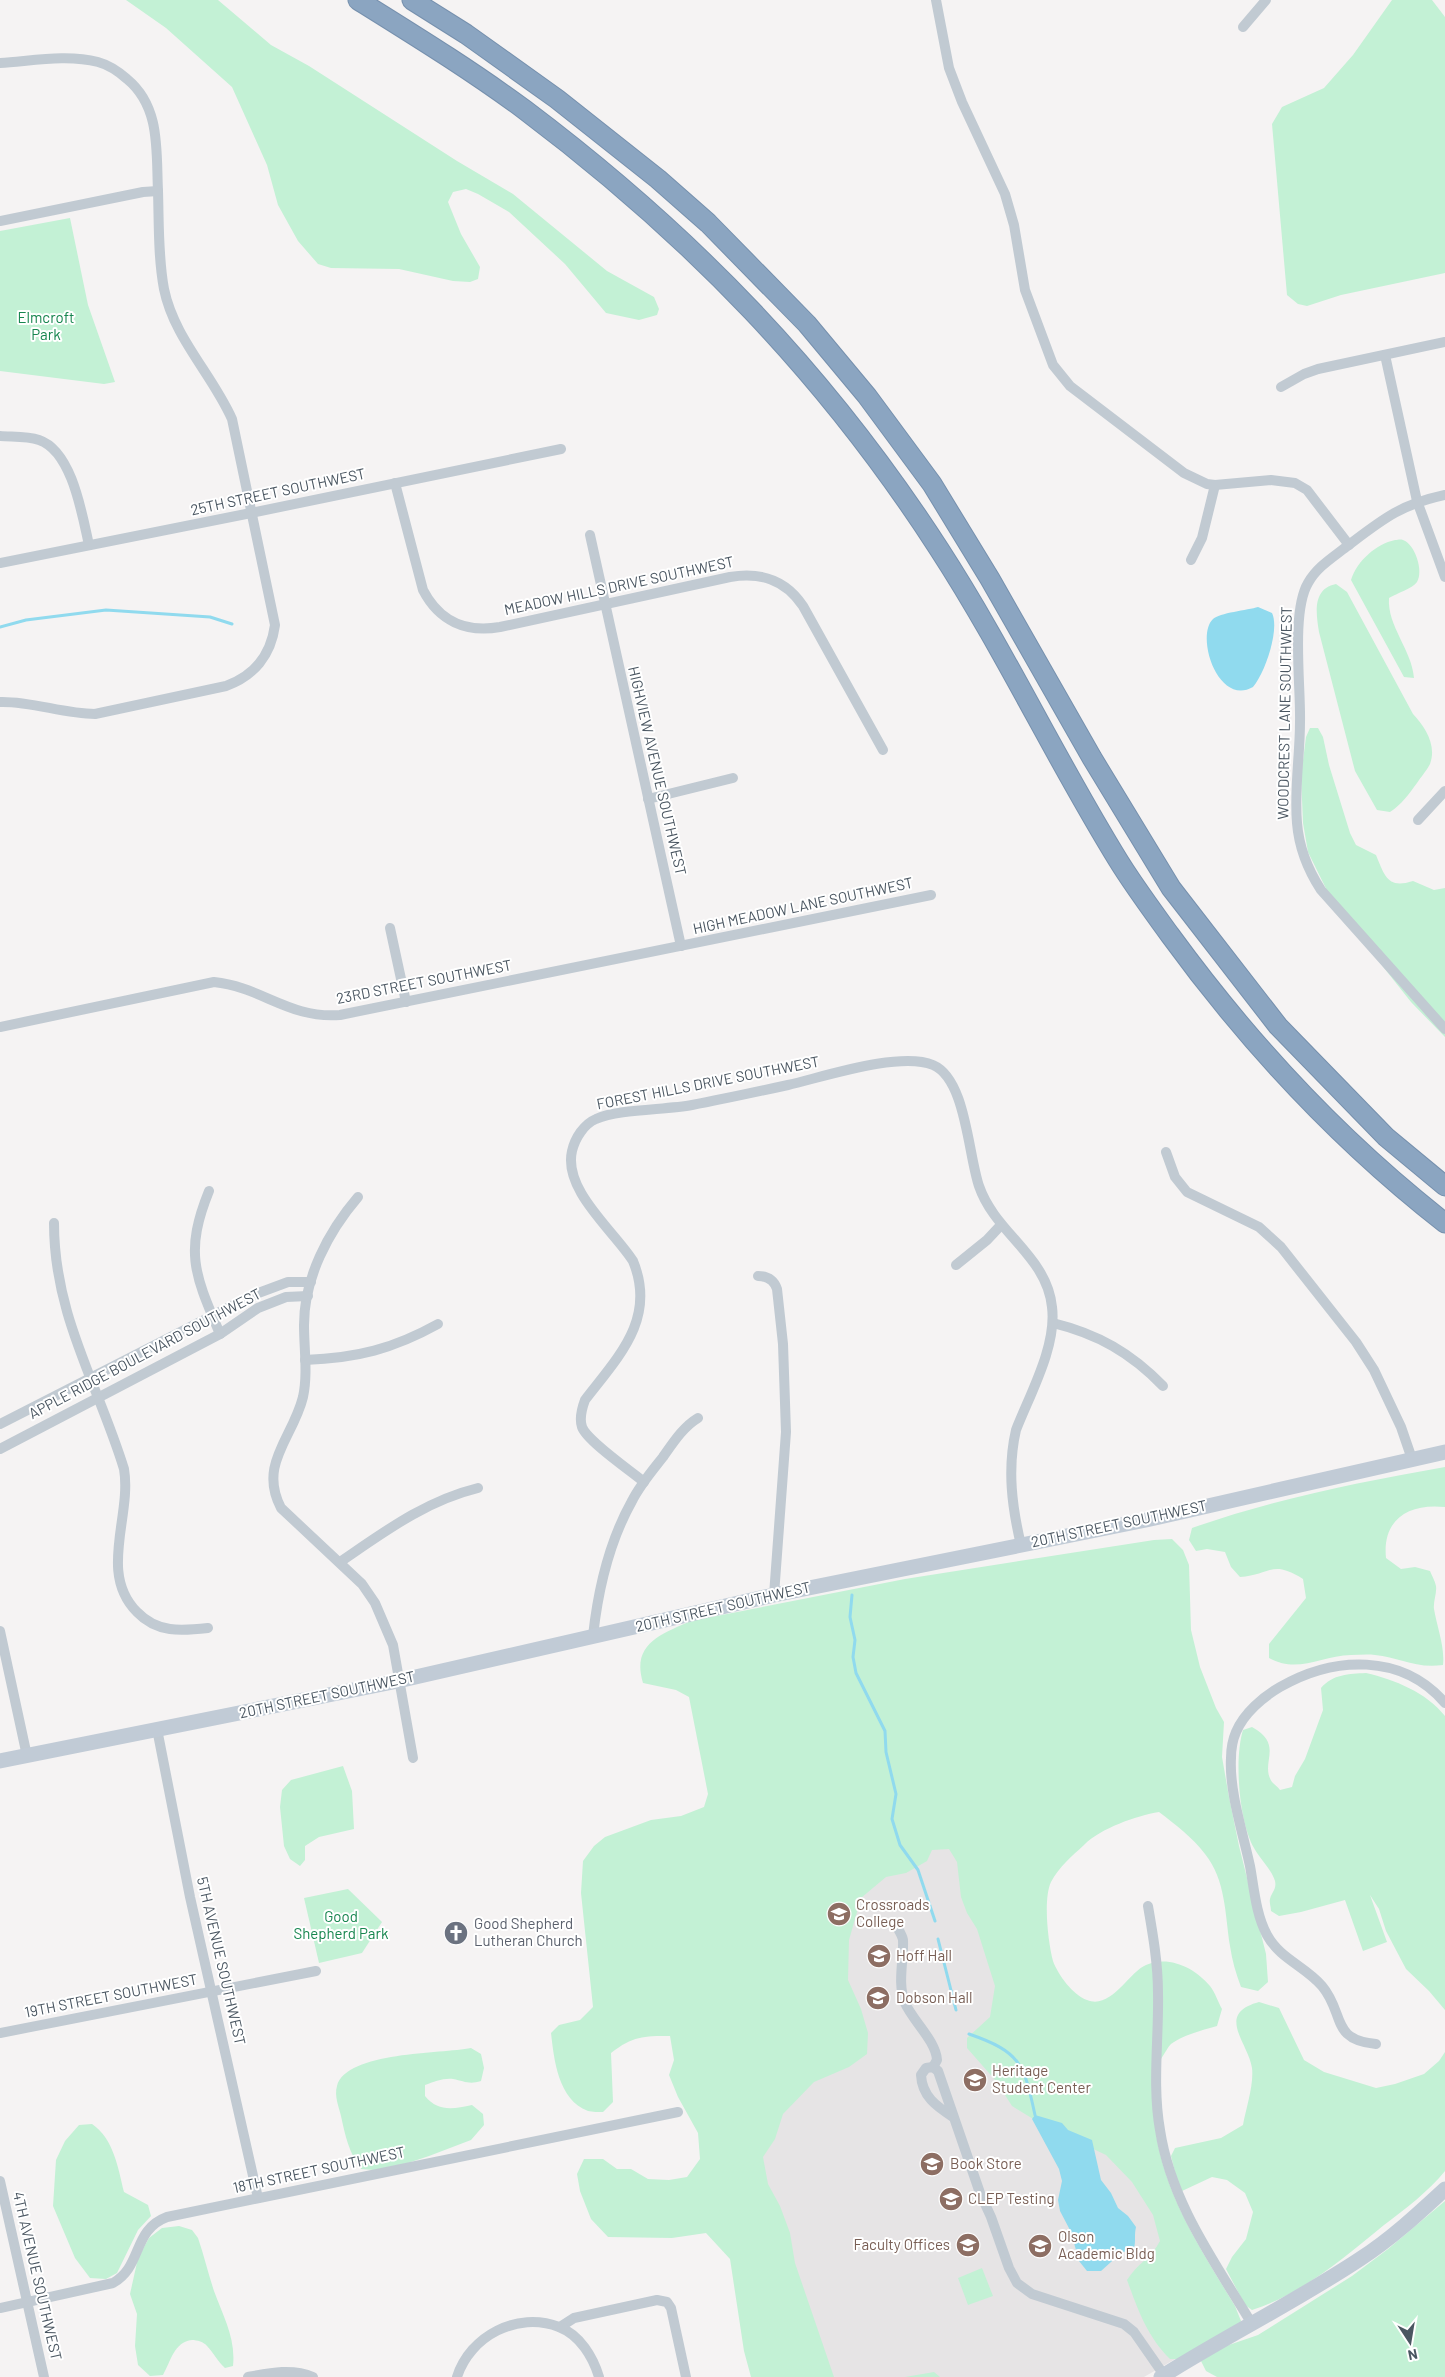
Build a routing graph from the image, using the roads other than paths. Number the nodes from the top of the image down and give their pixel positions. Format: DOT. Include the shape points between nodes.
graph roads {
  1 [pos="358,0"];
  2 [pos="412,0"];
  3 [pos="936,0"];
  4 [pos="1266,0"];
  5 [pos="1243,27"];
  6 [pos="0,63"];
  7 [pos="158,191"];
  8 [pos="0,221"];
  9 [pos="1445,342"];
  10 [pos="1386,355"];
  11 [pos="1281,387"];
  12 [pos="0,436"];
  13 [pos="561,449"];
  14 [pos="395,483"];
  15 [pos="1215,485"];
  16 [pos="1445,495"];
  17 [pos="1417,501"];
  18 [pos="252,513"];
  19 [pos="590,535"];
  20 [pos="89,545"];
  21 [pos="1349,545"];
  22 [pos="1191,560"];
  23 [pos="0,563"];
  24 [pos="1445,577"];
  25 [pos="604,603"];
  26 [pos="0,702"];
  27 [pos="883,750"];
  28 [pos="732,778"];
  29 [pos="1445,791"];
  30 [pos="648,799"];
  31 [pos="1418,820"];
  32 [pos="931,895"];
  33 [pos="390,928"];
  34 [pos="681,946"];
  35 [pos="406,1002"];
  36 [pos="0,1028"];
  37 [pos="1445,1029"];
  38 [pos="1166,1152"];
  39 [pos="1445,1186"];
  40 [pos="209,1191"];
  41 [pos="358,1197"];
  42 [pos="54,1223"];
  43 [pos="1445,1223"];
  44 [pos="1002,1225"];
  45 [pos="956,1265"];
  46 [pos="758,1276"];
  47 [pos="311,1282"];
  48 [pos="308,1296"];
  49 [pos="212,1317"];
  50 [pos="1053,1323"];
  51 [pos="438,1324"];
  52 [pos="220,1334"];
  53 [pos="305,1360"];
  54 [pos="90,1379"];
  55 [pos="1163,1386"];
  56 [pos="97,1397"];
  57 [pos="698,1418"];
  58 [pos="0,1424"];
  59 [pos="0,1449"];
  60 [pos="1445,1452"];
  61 [pos="1412,1459"];
  62 [pos="644,1482"];
  63 [pos="478,1488"];
  64 [pos="1021,1545"];
  65 [pos="340,1562"];
  66 [pos="774,1595"];
  67 [pos="208,1628"];
  68 [pos="0,1631"];
  69 [pos="592,1636"];
  70 [pos="398,1681"];
  71 [pos="1445,1703"];
  72 [pos="157,1729"];
  73 [pos="27,1756"];
  74 [pos="413,1758"];
  75 [pos="0,1761"];
  76 [pos="1148,1906"];
  77 [pos="895,1923"];
  78 [pos="316,1971"];
  79 [pos="212,1992"];
  80 [pos="0,2033"];
  81 [pos="1376,2044"];
  82 [pos="933,2067"];
  83 [pos="678,2112"];
  84 [pos="953,2117"];
  85 [pos="0,2181"];
  86 [pos="1445,2189"];
  87 [pos="258,2198"];
  88 [pos="28,2302"];
  89 [pos="0,2308"];
  90 [pos="1252,2324"];
  91 [pos="560,2327"];
  92 [pos="1162,2376"];
  93 [pos="44,2377"];
  94 [pos="248,2377"];
  95 [pos="313,2377"];
  96 [pos="457,2377"];
  97 [pos="599,2377"];
  98 [pos="686,2377"];
  1 -- 43 [label="highway" via="436,48 596,165 670,229 745,302 815,379 883,467 939,548 1119,863 1187,958 1256,1042 1320,1110 1373,1162"];
  2 -- 39 [label="highway" via="557,99 658,179 708,223 807,324 867,396 932,484 1171,888 1278,1026 1386,1136"];
  3 -- 15 [label="street" via="949,68 1005,194 1025,290 1053,365 1070,386 1184,472"];
  4 -- 5 [label="street"];
  6 -- 7 [label="street" via="78,59 99,62 120,73 141,93 151,114 156,135"];
  7 -- 8 [label="street"];
  7 -- 18 [label="street" via="162,271 169,307 179,331 232,419"];
  9 -- 10 [label="street"];
  10 -- 11 [label="street" via="1304,374"];
  10 -- 17 [label="street"];
  12 -- 20 [label="street" via="37,439 59,453 68,468"];
  13 -- 14 [label="street, 25TH STREET SOUTHWEST"];
  14 -- 18 [label="street, 25TH STREET SOUTHWEST"];
  14 -- 25 [label="street, MEADOW HILLS DRIVE SOUTHWEST" via="423,590 437,611 450,621 473,629 493,628"];
  15 -- 21 [label="street" via="1271,480 1296,483 1307,490"];
  15 -- 22 [label="street" via="1202,538"];
  16 -- 17 [label="street, WOODCREST LANE SOUTHWEST"];
  17 -- 21 [label="street, WOODCREST LANE SOUTHWEST" via="1396,511"];
  17 -- 24 [label="street"];
  18 -- 20 [label="street, 25TH STREET SOUTHWEST"];
  18 -- 26 [label="street" via="275,625 269,650 252,672 226,686 103,713 79,713"];
  19 -- 25 [label="street, HIGHVIEW AVENUE SOUTHWEST"];
  20 -- 23 [label="street, 25TH STREET SOUTHWEST"];
  21 -- 37 [label="street, WOODCREST LANE SOUTHWEST" via="1314,574 1304,592 1301,609 1296,787 1299,838 1307,866 1321,890"];
  25 -- 27 [label="street, MEADOW HILLS DRIVE SOUTHWEST" via="744,575 762,576 777,582 792,592 803,606"];
  25 -- 30 [label="street, HIGHVIEW AVENUE SOUTHWEST"];
  28 -- 30 [label="street"];
  29 -- 31 [label="street"];
  30 -- 34 [label="street, HIGHVIEW AVENUE SOUTHWEST"];
  32 -- 34 [label="street, HIGH MEADOW LANE SOUTHWEST"];
  33 -- 35 [label="street"];
  34 -- 35 [label="street, 23RD STREET SOUTHWEST"];
  35 -- 36 [label="street, 23RD STREET SOUTHWEST" via="340,1015 311,1015 237,986 214,982"];
  38 -- 61 [label="street" via="1175,1177 1187,1192 1253,1223 1281,1247 1356,1342 1374,1370"];
  40 -- 49 [label="street" via="195,1230 194,1258 200,1287"];
  41 -- 47 [label="street" via="332,1232"];
  42 -- 54 [label="street" via="62,1296"];
  44 -- 45 [label="street"];
  44 -- 50 [label="street, FOREST HILLS DRIVE SOUTHWEST" via="1040,1269 1051,1298"];
  44 -- 62 [label="street, FOREST HILLS DRIVE SOUTHWEST" via="991,1212 979,1187 954,1084 941,1069 924,1062 899,1061 869,1066 693,1105 605,1116 591,1121 579,1134 572,1150 572,1173 578,1188 633,1261 638,1275 640,1302 638,1321 631,1337 585,1400 581,1422 592,1440"];
  46 -- 66 [label="street" via="767,1277 777,1289 786,1385"];
  47 -- 48 [label="street"];
  47 -- 49 [label="street, APPLE RIDGE BOULEVARD SOUTHWEST" via="272,1286"];
  48 -- 52 [label="street, APPLE RIDGE BOULEVARD SOUTHWEST" via="274,1301"];
  48 -- 53 [label="street" via="304,1321"];
  49 -- 52 [label="street"];
  49 -- 54 [label="street, APPLE RIDGE BOULEVARD SOUTHWEST"];
  50 -- 55 [label="street" via="1114,1345 1147,1369"];
  50 -- 64 [label="street, FOREST HILLS DRIVE SOUTHWEST" via="1046,1354 1013,1445 1012,1495"];
  51 -- 53 [label="street" via="408,1340 372,1352"];
  52 -- 56 [label="street, APPLE RIDGE BOULEVARD SOUTHWEST"];
  53 -- 65 [label="street" via="303,1395 274,1464 274,1488 287,1514"];
  54 -- 56 [label="street"];
  54 -- 58 [label="street, APPLE RIDGE BOULEVARD SOUTHWEST"];
  56 -- 59 [label="street, APPLE RIDGE BOULEVARD SOUTHWEST"];
  56 -- 67 [label="street" via="119,1454 126,1484 118,1561 122,1592 135,1610 156,1626 172,1630"];
  57 -- 62 [label="street" via="688,1424"];
  60 -- 61 [label="street, 20TH STREET SOUTHWEST"];
  61 -- 64 [label="street, 20TH STREET SOUTHWEST"];
  62 -- 69 [label="street" via="632,1499 614,1538"];
  63 -- 65 [label="street" via="416,1511"];
  64 -- 66 [label="street, 20TH STREET SOUTHWEST"];
  65 -- 70 [label="street" via="369,1594 385,1622 393,1644"];
  66 -- 69 [label="street, 20TH STREET SOUTHWEST"];
  68 -- 73 [label="street"];
  69 -- 70 [label="street, 20TH STREET SOUTHWEST"];
  70 -- 72 [label="street, 20TH STREET SOUTHWEST"];
  70 -- 74 [label="street"];
  71 -- 81 [label="street" via="1434,1690 1392,1668 1341,1664 1316,1670 1268,1694 1248,1712 1235,1733 1231,1758 1233,1783 1266,1933 1276,1949 1320,1983 1351,2039"];
  72 -- 73 [label="street, 20TH STREET SOUTHWEST"];
  72 -- 79 [label="street, 5TH AVENUE SOUTHWEST"];
  73 -- 75 [label="street, 20TH STREET SOUTHWEST"];
  76 -- 90 [label="street" via="1158,1992 1156,2102 1167,2162 1188,2218"];
  77 -- 82 [label="street" via="903,1938 904,2001 934,2046 937,2060"];
  78 -- 79 [label="street, 19TH STREET SOUTHWEST"];
  79 -- 80 [label="street, 19TH STREET SOUTHWEST"];
  79 -- 87 [label="street, 5TH AVENUE SOUTHWEST"];
  82 -- 84 [label="street" via="938,2071"];
  82 -- 84 [label="street" via="926,2068 921,2075 921,2084 935,2105"];
  83 -- 87 [label="street, 18TH STREET SOUTHWEST"];
  84 -- 92 [label="street" via="1008,2268 1017,2283 1032,2294 1124,2324 1134,2332"];
  85 -- 88 [label="street, 4TH AVENUE SOUTHWEST"];
  86 -- 90 [label="street" via="1361,2259"];
  87 -- 88 [label="street, 18TH STREET SOUTHWEST" via="158,2220 146,2231 130,2268 121,2278 101,2287"];
  88 -- 89 [label="street, 18TH STREET SOUTHWEST"];
  88 -- 93 [label="street, 4TH AVENUE SOUTHWEST"];
  90 -- 92 [label="street"];
  91 -- 96 [label="street" via="524,2323 495,2331 473,2346"];
  91 -- 97 [label="street" via="580,2343"];
  91 -- 98 [label="street" via="574,2318 657,2300 667,2302"];
  94 -- 95 [label="street" via="271,2372"];
}
